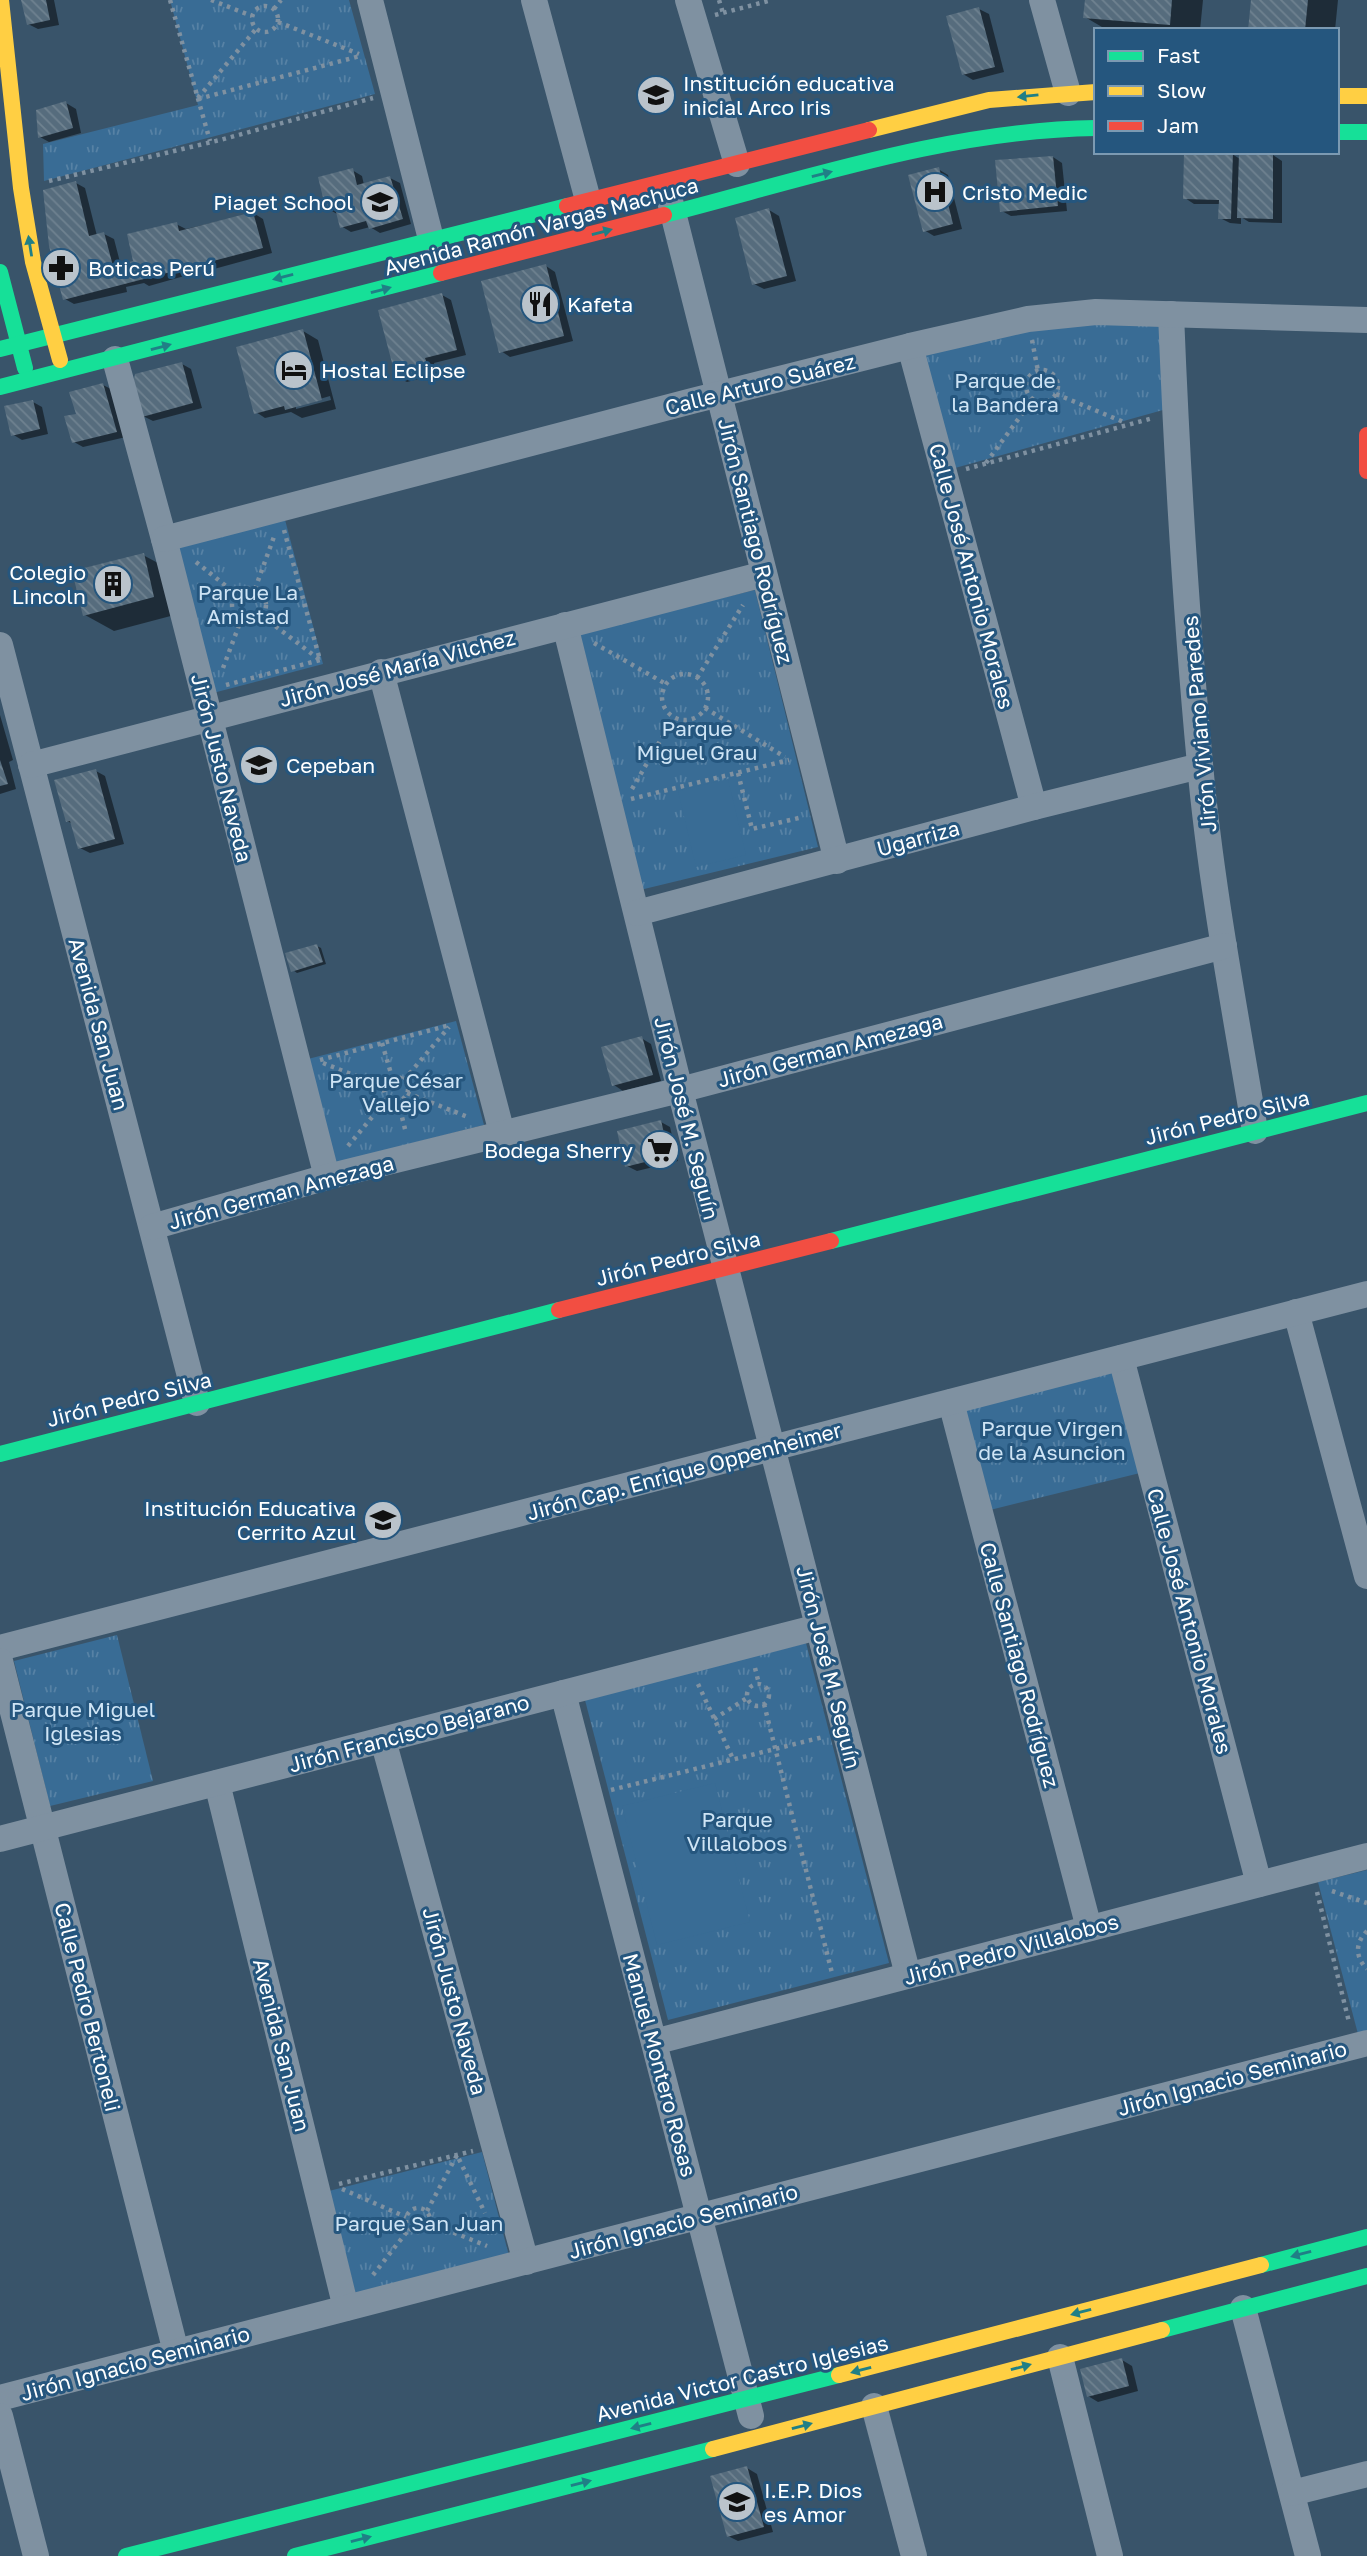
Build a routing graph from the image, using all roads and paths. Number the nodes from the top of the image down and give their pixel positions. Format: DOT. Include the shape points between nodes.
graph roads {
  1 [pos="1,0"];
  2 [pos="170,0"];
  3 [pos="211,0"];
  4 [pos="281,0"];
  5 [pos="370,0"];
  6 [pos="534,0"];
  7 [pos="719,0"];
  8 [pos="772,0"];
  9 [pos="1042,0"];
  10 [pos="260,3"];
  11 [pos="274,9"];
  12 [pos="691,10"];
  13 [pos="723,13"];
  14 [pos="252,16"];
  15 [pos="278,22"];
  16 [pos="256,29"];
  17 [pos="360,44"];
  18 [pos="363,55"];
  19 [pos="1094,92"];
  20 [pos="394,93"];
  21 [pos="1068,93"];
  22 [pos="1339,96"];
  23 [pos="1367,96"];
  24 [pos="198,99"];
  25 [pos="1094,128"];
  26 [pos="1339,132"];
  27 [pos="1367,132"];
  28 [pos="210,141"];
  29 [pos="737,164"];
  30 [pos="665,182"];
  31 [pos="21,188"];
  32 [pos="588,200"];
  33 [pos="673,214"];
  34 [pos="431,239"];
  35 [pos="0,272"];
  36 [pos="1171,314"];
  37 [pos="1367,320"];
  38 [pos="53,336"];
  39 [pos="19,344"];
  40 [pos="910,346"];
  41 [pos="0,349"];
  42 [pos="115,359"];
  43 [pos="62,370"];
  44 [pos="29,380"];
  45 [pos="0,387"];
  46 [pos="719,394"];
  47 [pos="1056,394"];
  48 [pos="1032,399"];
  49 [pos="1175,412"];
  50 [pos="1128,424"];
  51 [pos="1367,435"];
  52 [pos="986,463"];
  53 [pos="1367,471"];
  54 [pos="944,475"];
  55 [pos="280,514"];
  56 [pos="164,539"];
  57 [pos="764,574"];
  58 [pos="254,589"];
  59 [pos="236,594"];
  60 [pos="736,600"];
  61 [pos="262,616"];
  62 [pos="565,625"];
  63 [pos="0,645"];
  64 [pos="320,660"];
  65 [pos="381,673"];
  66 [pos="697,678"];
  67 [pos="666,684"];
  68 [pos="327,687"];
  69 [pos="215,688"];
  70 [pos="705,708"];
  71 [pos="674,717"];
  72 [pos="209,718"];
  73 [pos="795,758"];
  74 [pos="31,765"];
  75 [pos="1200,765"];
  76 [pos="738,773"];
  77 [pos="802,806"];
  78 [pos="1034,807"];
  79 [pos="837,861"];
  80 [pos="637,913"];
  81 [pos="1224,946"];
  82 [pos="461,1022"];
  83 [pos="382,1043"];
  84 [pos="307,1063"];
  85 [pos="392,1077"];
  86 [pos="404,1080"];
  87 [pos="384,1087"];
  88 [pos="680,1090"];
  89 [pos="407,1093"];
  90 [pos="388,1098"];
  91 [pos="398,1101"];
  92 [pos="1367,1102"];
  93 [pos="1255,1131"];
  94 [pos="502,1133"];
  95 [pos="408,1141"];
  96 [pos="327,1177"];
  97 [pos="152,1227"];
  98 [pos="725,1267"];
  99 [pos="1367,1294"];
  100 [pos="1296,1312"];
  101 [pos="1121,1358"];
  102 [pos="951,1402"];
  103 [pos="197,1403"];
  104 [pos="773,1448"];
  105 [pos="0,1454"];
  106 [pos="1367,1576"];
  107 [pos="818,1628"];
  108 [pos="0,1648"];
  109 [pos="0,1661"];
  110 [pos="694,1676"];
  111 [pos="563,1693"];
  112 [pos="747,1698"];
  113 [pos="764,1704"];
  114 [pos="714,1718"];
  115 [pos="845,1731"];
  116 [pos="383,1740"];
  117 [pos="776,1748"];
  118 [pos="733,1759"];
  119 [pos="610,1777"];
  120 [pos="217,1783"];
  121 [pos="601,1792"];
  122 [pos="617,1802"];
  123 [pos="43,1828"];
  124 [pos="0,1839"];
  125 [pos="1367,1856"];
  126 [pos="1312,1870"];
  127 [pos="1259,1884"];
  128 [pos="1089,1928"];
  129 [pos="1367,1931"];
  130 [pos="1367,1969"];
  131 [pos="908,1975"];
  132 [pos="838,1979"];
  133 [pos="654,2042"];
  134 [pos="1361,2045"];
  135 [pos="495,2146"];
  136 [pos="457,2155"];
  137 [pos="427,2211"];
  138 [pos="700,2216"];
  139 [pos="406,2217"];
  140 [pos="486,2217"];
  141 [pos="430,2223"];
  142 [pos="409,2229"];
  143 [pos="1367,2237"];
  144 [pos="526,2262"];
  145 [pos="1367,2276"];
  146 [pos="346,2308"];
  147 [pos="1243,2308"];
  148 [pos="176,2352"];
  149 [pos="1060,2357"];
  150 [pos="0,2398"];
  151 [pos="748,2399"];
  152 [pos="874,2406"];
  153 [pos="0,2416"];
  154 [pos="756,2438"];
  155 [pos="1367,2474"];
  156 [pos="1292,2493"];
  157 [pos="331,2552"];
  158 [pos="36,2556"];
  159 [pos="126,2556"];
  160 [pos="295,2556"];
  161 [pos="914,2556"];
  162 [pos="1110,2556"];
  163 [pos="1308,2556"];
  1 -- 31 [label="street"];
  2 -- 24 [label="path"];
  3 -- 14 [label="path"];
  4 -- 11 [label="path"];
  5 -- 20 [label="street"];
  6 -- 32 [label="street"];
  7 -- 13 [label="path"];
  8 -- 13 [label="path"];
  9 -- 21 [label="street"];
  10 -- 11 [label="path"];
  10 -- 14 [label="path"];
  11 -- 15 [label="path"];
  12 -- 13 [label="path"];
  12 -- 29 [label="street"];
  14 -- 16 [label="path"];
  15 -- 16 [label="path" via="270,32"];
  15 -- 18 [label="path"];
  16 -- 24 [label="path"];
  17 -- 18 [label="path"];
  18 -- 24 [label="path"];
  19 -- 21 [label="street, Avenida Ramón Vargas Machuca"];
  20 -- 28 [label="path"];
  20 -- 34 [label="street"];
  21 -- 29 [label="street, Avenida Ramón Vargas Machuca, one-way" via="989,100"];
  22 -- 23 [label="street"];
  24 -- 28 [label="path"];
  33 -- 25 [label="street, Avenida Ramón Vargas Machuca, one-way" via="987,136 1056,127"];
  26 -- 27 [label="street"];
  28 -- 31 [label="path"];
  29 -- 30 [label="street, Avenida Ramón Vargas Machuca"];
  30 -- 32 [label="street, Avenida Ramón Vargas Machuca"];
  30 -- 33 [label="street, Jirón Santiago Rodríguez"];
  38 -- 31 [label="street, one-way" via="33,262"];
  32 -- 34 [label="street, Avenida Ramón Vargas Machuca"];
  42 -- 33 [label="street, Avenida Ramón Vargas Machuca, one-way"];
  33 -- 46 [label="street, Jirón Santiago Rodríguez"];
  34 -- 38 [label="street, Avenida Ramón Vargas Machuca, one-way"];
  35 -- 39 [label="street"];
  36 -- 37 [label="street, Calle Arturo Suárez"];
  36 -- 40 [label="street, Calle Arturo Suárez" via="1060,314"];
  36 -- 49 [label="street, Jirón Viviano Paredes"];
  38 -- 39 [label="street, Avenida Ramón Vargas Machuca"];
  38 -- 43 [label="street"];
  39 -- 41 [label="street, Avenida Ramón Vargas Machuca"];
  39 -- 44 [label="street"];
  40 -- 46 [label="street, Calle Arturo Suárez"];
  40 -- 54 [label="street, Calle José Antonio Morales"];
  42 -- 43 [label="street, Avenida Ramón Vargas Machuca"];
  42 -- 56 [label="street, Jirón Justo Naveda"];
  43 -- 44 [label="street, Avenida Ramón Vargas Machuca"];
  44 -- 45 [label="street, Avenida Ramón Vargas Machuca"];
  46 -- 55 [label="street, Calle Arturo Suárez"];
  46 -- 57 [label="street, Jirón Santiago Rodríguez"];
  47 -- 48 [label="path" via="1042,402"];
  47 -- 48 [label="path" via="1053,374 1038,370 1029,376 1026,386"];
  47 -- 50 [label="path"];
  48 -- 52 [label="path"];
  49 -- 50 [label="path"];
  49 -- 75 [label="street, Jirón Viviano Paredes"];
  50 -- 52 [label="path"];
  51 -- 53 [label="street"];
  52 -- 54 [label="path"];
  54 -- 78 [label="street, Calle José Antonio Morales"];
  55 -- 56 [label="street, Calle Arturo Suárez"];
  55 -- 58 [label="path"];
  55 -- 64 [label="path"];
  56 -- 59 [label="path"];
  56 -- 72 [label="street, Jirón Justo Naveda"];
  57 -- 62 [label="street, Jirón José María Vilchez"];
  57 -- 73 [label="street, Jirón Santiago Rodríguez"];
  58 -- 59 [label="path"];
  58 -- 61 [label="path" via="264,595"];
  59 -- 61 [label="path" via="235,615 256,621"];
  60 -- 66 [label="path" via="749,597"];
  61 -- 64 [label="path"];
  62 -- 65 [label="street, Jirón José María Vilchez"];
  62 -- 67 [label="path"];
  62 -- 80 [label="street, Jirón José M. Seguín"];
  63 -- 74 [label="street, Avenida San Juan"];
  64 -- 68 [label="path"];
  64 -- 69 [label="path"];
  65 -- 68 [label="street, Jirón José María Vilchez"];
  65 -- 82 [label="street"];
  66 -- 67 [label="path" via="685,674"];
  66 -- 70 [label="path" via="708,693"];
  67 -- 71 [label="path" via="663,704"];
  68 -- 72 [label="street, Jirón José María Vilchez"];
  70 -- 71 [label="path" via="690,720"];
  70 -- 73 [label="path"];
  71 -- 76 [label="path" via="625,800"];
  72 -- 74 [label="street, Jirón José María Vilchez"];
  72 -- 84 [label="street, Jirón Justo Naveda"];
  73 -- 76 [label="path"];
  73 -- 79 [label="street, Jirón Santiago Rodríguez"];
  74 -- 97 [label="street, Avenida San Juan"];
  75 -- 78 [label="street, Ugarriza"];
  75 -- 81 [label="street, Jirón Viviano Paredes"];
  76 -- 77 [label="path" via="752,830 804,817"];
  78 -- 79 [label="street, Ugarriza"];
  79 -- 80 [label="street, Ugarriza"];
  80 -- 88 [label="street, Jirón José M. Seguín"];
  81 -- 88 [label="street, Jirón German Amezaga"];
  81 -- 93 [label="street, Jirón Viviano Paredes"];
  82 -- 83 [label="path"];
  82 -- 86 [label="path"];
  82 -- 94 [label="street"];
  83 -- 84 [label="path"];
  83 -- 85 [label="path"];
  84 -- 87 [label="path"];
  84 -- 96 [label="street, Jirón Justo Naveda"];
  85 -- 86 [label="path"];
  85 -- 87 [label="path"];
  86 -- 89 [label="path"];
  87 -- 90 [label="path"];
  88 -- 94 [label="street, Jirón German Amezaga"];
  88 -- 98 [label="street, Jirón José M. Seguín"];
  89 -- 91 [label="path"];
  89 -- 94 [label="path"];
  90 -- 91 [label="path"];
  90 -- 96 [label="path" via="336,1159"];
  91 -- 95 [label="path"];
  92 -- 93 [label="street, Jirón Pedro Silva"];
  93 -- 98 [label="street, Jirón Pedro Silva"];
  94 -- 96 [label="street, Jirón German Amezaga"];
  96 -- 97 [label="street, Jirón German Amezaga"];
  97 -- 103 [label="street, Avenida San Juan"];
  98 -- 103 [label="street, Jirón Pedro Silva"];
  98 -- 104 [label="street, Jirón José M. Seguín"];
  99 -- 100 [label="street, Jirón Cap. Enrique Oppenheimer"];
  100 -- 101 [label="street, Jirón Cap. Enrique Oppenheimer"];
  100 -- 106 [label="street"];
  101 -- 102 [label="street, Jirón Cap. Enrique Oppenheimer"];
  101 -- 127 [label="street, Calle José Antonio Morales"];
  102 -- 104 [label="street, Jirón Cap. Enrique Oppenheimer"];
  102 -- 128 [label="street, Calle Santiago Rodríguez"];
  103 -- 105 [label="street, Jirón Pedro Silva"];
  104 -- 107 [label="street, Jirón José M. Seguín"];
  104 -- 108 [label="street, Jirón Cap. Enrique Oppenheimer"];
  107 -- 111 [label="street, Jirón Francisco Bejarano"];
  107 -- 115 [label="street, Jirón José M. Seguín"];
  109 -- 123 [label="street, Calle Pedro Bertoneli"];
  110 -- 114 [label="path"];
  111 -- 116 [label="street, Jirón Francisco Bejarano"];
  111 -- 121 [label="street, Manuel Montero Rosas"];
  112 -- 113 [label="path" via="754,1705"];
  112 -- 113 [label="path" via="752,1685 763,1685 768,1694"];
  112 -- 114 [label="path"];
  113 -- 117 [label="path"];
  114 -- 118 [label="path"];
  115 -- 117 [label="path"];
  115 -- 131 [label="street, Jirón José M. Seguín"];
  116 -- 120 [label="street, Jirón Francisco Bejarano"];
  116 -- 135 [label="street, Jirón Justo Naveda"];
  117 -- 118 [label="path"];
  117 -- 132 [label="path"];
  118 -- 121 [label="path"];
  119 -- 121 [label="path"];
  120 -- 123 [label="street, Jirón Francisco Bejarano"];
  120 -- 146 [label="street, Avenida San Juan"];
  121 -- 122 [label="path"];
  121 -- 133 [label="street, Manuel Montero Rosas"];
  123 -- 124 [label="street, Jirón Francisco Bejarano"];
  123 -- 148 [label="street, Calle Pedro Bertoneli"];
  125 -- 126 [label="street, Jirón Pedro Villalobos"];
  126 -- 127 [label="street, Jirón Pedro Villalobos"];
  126 -- 134 [label="path"];
  127 -- 128 [label="street, Jirón Pedro Villalobos"];
  128 -- 131 [label="street, Jirón Pedro Villalobos"];
  129 -- 130 [label="path" via="1357,1951"];
  131 -- 132 [label="street, Jirón Pedro Villalobos"];
  132 -- 133 [label="street, Jirón Pedro Villalobos"];
  133 -- 138 [label="street, Manuel Montero Rosas"];
  134 -- 138 [label="street, Jirón Ignacio Seminario"];
  135 -- 136 [label="path"];
  135 -- 144 [label="street, Jirón Justo Naveda"];
  136 -- 137 [label="path"];
  136 -- 139 [label="path" via="333,2185"];
  136 -- 140 [label="path"];
  137 -- 139 [label="path" via="414,2208"];
  137 -- 141 [label="path"];
  138 -- 144 [label="street, Jirón Ignacio Seminario"];
  138 -- 151 [label="street, Manuel Montero Rosas"];
  139 -- 142 [label="path"];
  141 -- 142 [label="path" via="421,2231"];
  141 -- 144 [label="path"];
  142 -- 146 [label="path"];
  143 -- 151 [label="street, Avenida Victor Castro Iglesias, one-way"];
  144 -- 146 [label="street, Jirón Ignacio Seminario"];
  145 -- 147 [label="street"];
  146 -- 148 [label="street, Jirón Ignacio Seminario"];
  147 -- 149 [label="street"];
  147 -- 156 [label="street"];
  148 -- 150 [label="street, Jirón Ignacio Seminario"];
  152 -- 149 [label="street, one-way"];
  149 -- 162 [label="street"];
  151 -- 154 [label="street, Manuel Montero Rosas"];
  151 -- 159 [label="street, Avenida Victor Castro Iglesias, one-way"];
  154 -- 152 [label="street, one-way"];
  152 -- 161 [label="street"];
  153 -- 158 [label="street"];
  157 -- 154 [label="street, one-way"];
  155 -- 156 [label="street"];
  156 -- 163 [label="street"];
  157 -- 160 [label="street"];
}
